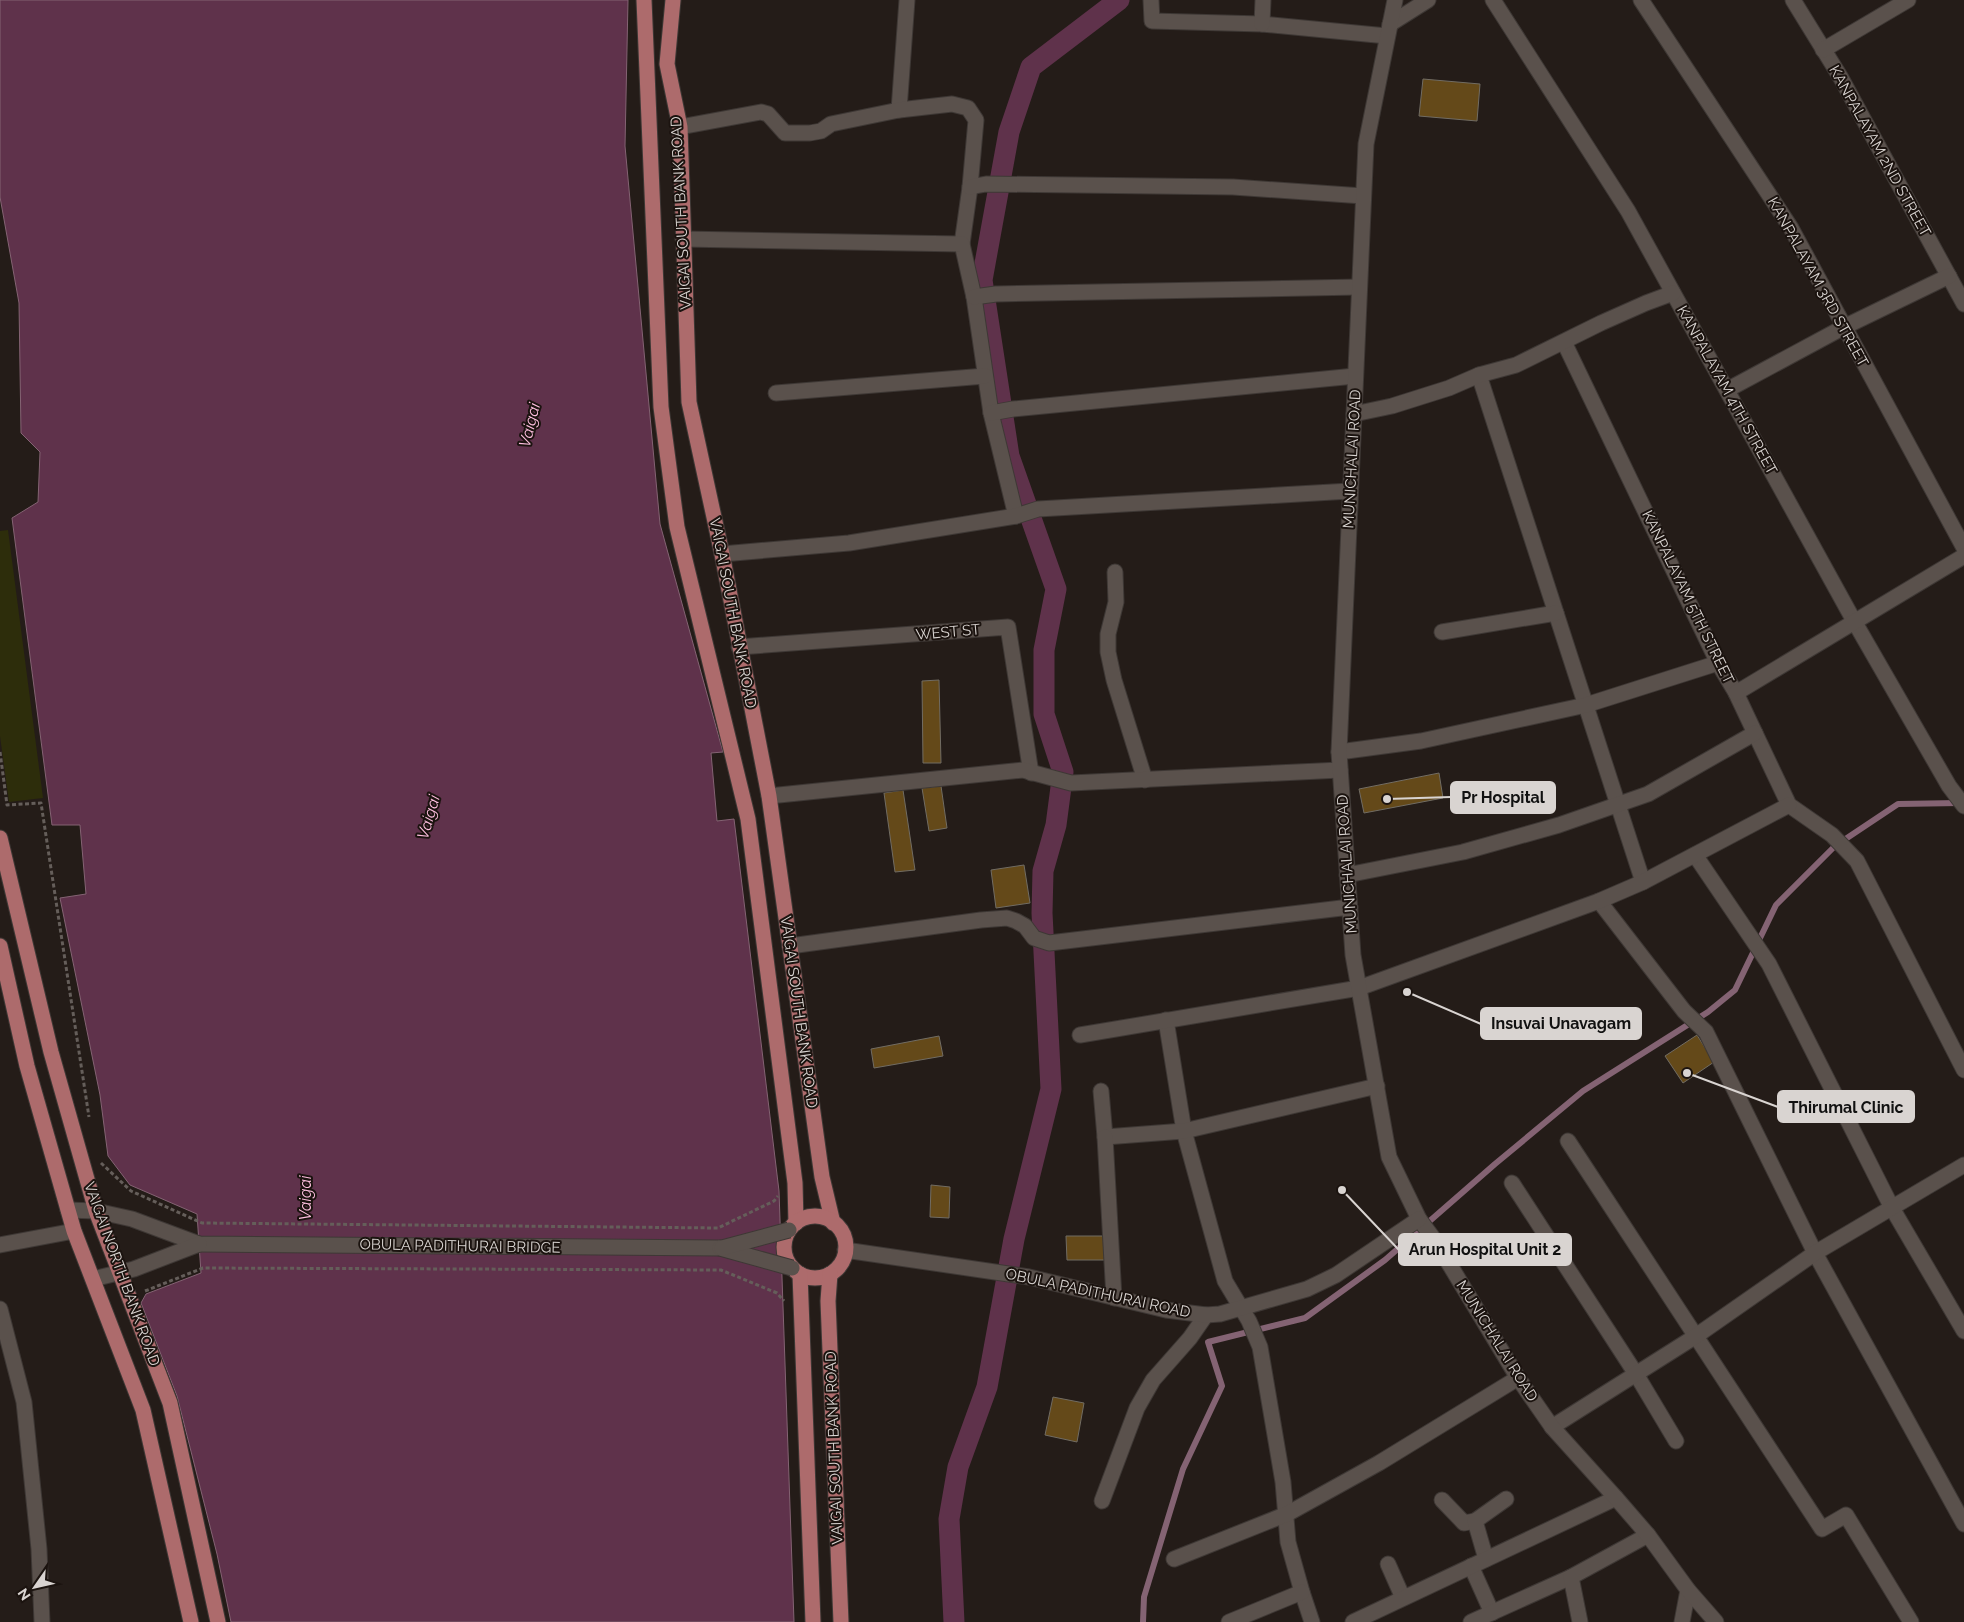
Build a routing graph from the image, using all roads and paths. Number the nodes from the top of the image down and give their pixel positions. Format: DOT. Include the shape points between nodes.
graph roads {
  1 [pos="644,0"];
  2 [pos="673,0"];
  3 [pos="907,0"];
  4 [pos="1151,0"];
  5 [pos="1264,0"];
  6 [pos="1394,0"];
  7 [pos="1428,0"];
  8 [pos="1493,0"];
  9 [pos="1641,0"];
  10 [pos="1793,0"];
  11 [pos="1908,0"];
  12 [pos="1262,24"];
  13 [pos="1389,30"];
  14 [pos="1823,50"];
  15 [pos="899,110"];
  16 [pos="680,128"];
  17 [pos="970,187"];
  18 [pos="1363,196"];
  19 [pos="683,239"];
  20 [pos="962,244"];
  21 [pos="1948,276"];
  22 [pos="1359,287"];
  23 [pos="1673,293"];
  24 [pos="974,297"];
  25 [pos="1964,304"];
  26 [pos="1844,327"];
  27 [pos="1564,342"];
  28 [pos="1479,375"];
  29 [pos="985,376"];
  30 [pos="1355,376"];
  31 [pos="1727,390"];
  32 [pos="776,393"];
  33 [pos="991,414"];
  34 [pos="1354,414"];
  35 [pos="1350,491"];
  36 [pos="1016,516"];
  37 [pos="1964,548"];
  38 [pos="722,554"];
  39 [pos="1964,556"];
  40 [pos="1115,572"];
  41 [pos="1556,613"];
  42 [pos="1854,621"];
  43 [pos="1442,632"];
  44 [pos="739,647"];
  45 [pos="1718,662"];
  46 [pos="1736,693"];
  47 [pos="1586,705"];
  48 [pos="1755,733"];
  49 [pos="0,752"];
  50 [pos="1338,752"];
  51 [pos="1340,770"];
  52 [pos="1031,773"];
  53 [pos="1145,780"];
  54 [pos="769,796"];
  55 [pos="1619,804"];
  56 [pos="1789,805"];
  57 [pos="1964,806"];
  58 [pos="0,838"];
  59 [pos="1695,855"];
  60 [pos="1348,875"];
  61 [pos="1643,882"];
  62 [pos="1599,901"];
  63 [pos="1350,907"];
  64 [pos="0,946"];
  65 [pos="790,946"];
  66 [pos="1359,988"];
  67 [pos="1166,1020"];
  68 [pos="1080,1035"];
  69 [pos="1964,1070"];
  70 [pos="1377,1086"];
  71 [pos="1102,1092"];
  72 [pos="89,1118"];
  73 [pos="1184,1131"];
  74 [pos="1105,1137"];
  75 [pos="1568,1141"];
  76 [pos="95,1157"];
  77 [pos="1964,1165"];
  78 [pos="1512,1183"];
  79 [pos="774,1201"];
  80 [pos="1892,1208"];
  81 [pos="68,1210"];
  82 [pos="96,1211"];
  83 [pos="1419,1219"];
  84 [pos="834,1223"];
  85 [pos="793,1227"];
  86 [pos="74,1231"];
  87 [pos="199,1244"];
  88 [pos="0,1245"];
  89 [pos="720,1248"];
  90 [pos="845,1250"];
  91 [pos="1815,1253"];
  92 [pos="796,1271"];
  93 [pos="119,1273"];
  94 [pos="830,1274"];
  95 [pos="93,1279"];
  96 [pos="144,1292"];
  97 [pos="777,1293"];
  98 [pos="786,1296"];
  99 [pos="1114,1298"];
  100 [pos="788,1306"];
  101 [pos="0,1309"];
  102 [pos="1246,1314"];
  103 [pos="1206,1315"];
  104 [pos="1964,1331"];
  105 [pos="1696,1336"];
  106 [pos="1636,1374"];
  107 [pos="1518,1378"];
  108 [pos="1552,1427"];
  109 [pos="1676,1441"];
  110 [pos="1616,1498"];
  111 [pos="1506,1499"];
  112 [pos="1442,1500"];
  113 [pos="1102,1501"];
  114 [pos="1287,1514"];
  115 [pos="1474,1521"];
  116 [pos="1964,1524"];
  117 [pos="1648,1535"];
  118 [pos="1174,1559"];
  119 [pos="1486,1559"];
  120 [pos="1388,1564"];
  121 [pos="1472,1566"];
  122 [pos="1571,1577"];
  123 [pos="1688,1590"];
  124 [pos="1302,1592"];
  125 [pos="1403,1598"];
  126 [pos="1492,1612"];
  127 [pos="42,1622"];
  128 [pos="191,1622"];
  129 [pos="218,1622"];
  130 [pos="814,1622"];
  131 [pos="841,1622"];
  132 [pos="1229,1622"];
  133 [pos="1312,1622"];
  134 [pos="1353,1622"];
  135 [pos="1471,1622"];
  136 [pos="1580,1622"];
  137 [pos="1682,1622"];
  138 [pos="1716,1622"];
  139 [pos="1912,1622"];
  1 -- 85 [label="main road, VAIGAI SOUTH BANK ROAD" via="661,407 677,527 748,819 795,1183"];
  2 -- 16 [label="main road, VAIGAI SOUTH BANK ROAD" via="667,64"];
  3 -- 15 [label="street"];
  4 -- 12 [label="street" via="1152,21"];
  5 -- 12 [label="street"];
  6 -- 13 [label="street, MUNICHALAI ROAD"];
  7 -- 13 [label="street"];
  8 -- 23 [label="street, KANPALAYAM 4TH STREET" via="1628,211"];
  9 -- 26 [label="street, KANPALAYAM 3RD STREET" via="1790,228"];
  10 -- 14 [label="street, KANPALAYAM 2ND STREET"];
  11 -- 14 [label="street"];
  12 -- 13 [label="street"];
  13 -- 18 [label="street, MUNICHALAI ROAD" via="1366,144"];
  14 -- 21 [label="street, KANPALAYAM 2ND STREET"];
  15 -- 16 [label="street" via="831,124 810,133 785,133 768,114 761,112"];
  15 -- 17 [label="street" via="952,104 968,108 976,120"];
  16 -- 19 [label="main road, VAIGAI SOUTH BANK ROAD"];
  17 -- 18 [label="street" via="986,184 1233,187"];
  17 -- 20 [label="street"];
  18 -- 22 [label="street, MUNICHALAI ROAD"];
  19 -- 20 [label="street"];
  19 -- 38 [label="main road, VAIGAI SOUTH BANK ROAD" via="689,402"];
  20 -- 24 [label="street"];
  21 -- 25 [label="street, KANPALAYAM 2ND STREET"];
  21 -- 26 [label="street"];
  22 -- 24 [label="street"];
  22 -- 30 [label="street, MUNICHALAI ROAD"];
  23 -- 27 [label="street"];
  23 -- 31 [label="street, KANPALAYAM 4TH STREET"];
  24 -- 29 [label="street"];
  26 -- 31 [label="street"];
  26 -- 37 [label="street, KANPALAYAM 3RD STREET"];
  27 -- 28 [label="street" via="1516,365"];
  27 -- 45 [label="street, KANPALAYAM 5TH STREET"];
  28 -- 34 [label="street" via="1402,403"];
  28 -- 41 [label="street"];
  29 -- 32 [label="street"];
  29 -- 33 [label="street"];
  30 -- 33 [label="street" via="1013,409"];
  30 -- 34 [label="street, MUNICHALAI ROAD"];
  31 -- 42 [label="street, KANPALAYAM 4TH STREET"];
  33 -- 36 [label="street"];
  34 -- 35 [label="street, MUNICHALAI ROAD"];
  35 -- 36 [label="street" via="1038,510"];
  35 -- 50 [label="street, MUNICHALAI ROAD"];
  36 -- 38 [label="street" via="849,543"];
  38 -- 44 [label="main road, VAIGAI SOUTH BANK ROAD"];
  39 -- 42 [label="street"];
  40 -- 53 [label="street" via="1116,602 1108,634 1108,652"];
  41 -- 43 [label="street"];
  41 -- 47 [label="street"];
  42 -- 46 [label="street"];
  42 -- 57 [label="street, KANPALAYAM 4TH STREET" via="1949,786"];
  44 -- 52 [label="street, WEST ST" via="1008,627"];
  44 -- 54 [label="main road, VAIGAI SOUTH BANK ROAD"];
  45 -- 46 [label="street, KANPALAYAM 5TH STREET"];
  45 -- 47 [label="street"];
  46 -- 48 [label="street, KANPALAYAM 5TH STREET"];
  47 -- 50 [label="street" via="1421,741"];
  47 -- 55 [label="street"];
  48 -- 55 [label="street" via="1648,794"];
  48 -- 56 [label="street, KANPALAYAM 5TH STREET"];
  49 -- 72 [label="path" via="8,806 41,803"];
  50 -- 51 [label="street, MUNICHALAI ROAD"];
  51 -- 53 [label="street"];
  51 -- 60 [label="street, MUNICHALAI ROAD"];
  52 -- 53 [label="street" via="1071,784"];
  52 -- 54 [label="street" via="1023,770"];
  54 -- 65 [label="main road, VAIGAI SOUTH BANK ROAD"];
  55 -- 60 [label="street" via="1463,852"];
  55 -- 61 [label="street"];
  56 -- 59 [label="street"];
  56 -- 69 [label="street, KANPALAYAM 5TH STREET" via="1832,835 1857,861"];
  58 -- 82 [label="main road, VAIGAI NORTH BANK ROAD" via="51,1052"];
  59 -- 61 [label="street"];
  59 -- 80 [label="street" via="1769,964"];
  60 -- 63 [label="street, MUNICHALAI ROAD"];
  61 -- 62 [label="street"];
  62 -- 66 [label="street"];
  62 -- 91 [label="street" via="1684,1010 1706,1032"];
  63 -- 65 [label="street" via="1049,942 1034,938 1024,926 1007,918"];
  63 -- 66 [label="street, MUNICHALAI ROAD"];
  64 -- 81 [label="main road, VAIGAI NORTH BANK ROAD" via="28,1066"];
  65 -- 84 [label="main road, VAIGAI SOUTH BANK ROAD" via="822,1178"];
  66 -- 67 [label="street"];
  66 -- 70 [label="street, MUNICHALAI ROAD"];
  67 -- 68 [label="street"];
  67 -- 73 [label="street"];
  70 -- 73 [label="street"];
  70 -- 83 [label="street, MUNICHALAI ROAD" via="1389,1157"];
  71 -- 74 [label="street"];
  73 -- 74 [label="street"];
  73 -- 102 [label="street" via="1225,1281"];
  74 -- 99 [label="street"];
  75 -- 105 [label="street"];
  76 -- 79 [label="path" via="131,1191 202,1223 718,1228"];
  77 -- 80 [label="street"];
  78 -- 106 [label="street"];
  80 -- 91 [label="street"];
  80 -- 104 [label="street"];
  81 -- 82 [label="street, OBULA PADITHURAI BRIDGE"];
  81 -- 86 [label="main road, VAIGAI NORTH BANK ROAD"];
  82 -- 87 [label="street, OBULA PADITHURAI BRIDGE" via="132,1219"];
  82 -- 93 [label="main road, VAIGAI NORTH BANK ROAD"];
  83 -- 102 [label="street, OBULA PADITHURAI ROAD" via="1336,1275"];
  83 -- 107 [label="street, MUNICHALAI ROAD"];
  84 -- 85 [label="main road" via="815,1216 805,1218"];
  84 -- 90 [label="main road" via="840,1230"];
  85 -- 89 [label="street, OBULA PADITHURAI BRIDGE, bridge"];
  85 -- 92 [label="main road" via="785,1239 784,1249 786,1259"];
  86 -- 88 [label="street"];
  86 -- 95 [label="main road, VAIGAI NORTH BANK ROAD"];
  87 -- 89 [label="street, OBULA PADITHURAI BRIDGE"];
  87 -- 93 [label="street, OBULA PADITHURAI BRIDGE"];
  89 -- 92 [label="street, OBULA PADITHURAI BRIDGE, bridge"];
  90 -- 94 [label="main road" via="843,1260"];
  90 -- 99 [label="street, OBULA PADITHURAI ROAD" via="1029,1277"];
  91 -- 105 [label="street"];
  91 -- 116 [label="street"];
  92 -- 94 [label="main road" via="810,1278"];
  92 -- 130 [label="main road, VAIGAI SOUTH BANK ROAD"];
  93 -- 95 [label="street, OBULA PADITHURAI BRIDGE"];
  93 -- 129 [label="main road, VAIGAI NORTH BANK ROAD" via="170,1403"];
  94 -- 131 [label="main road, VAIGAI SOUTH BANK ROAD" via="828,1301"];
  95 -- 128 [label="main road, VAIGAI NORTH BANK ROAD" via="143,1410"];
  96 -- 97 [label="path" via="203,1268 213,1268 720,1270"];
  98 -- 100 [label="path"];
  99 -- 103 [label="street, OBULA PADITHURAI ROAD"];
  101 -- 127 [label="street" via="24,1402 39,1549"];
  102 -- 103 [label="street, OBULA PADITHURAI ROAD"];
  102 -- 114 [label="street" via="1260,1347"];
  103 -- 113 [label="street" via="1153,1380 1137,1408"];
  105 -- 106 [label="street"];
  105 -- 139 [label="street" via="1822,1529 1846,1515"];
  106 -- 108 [label="street"];
  106 -- 109 [label="street"];
  107 -- 108 [label="street, MUNICHALAI ROAD"];
  107 -- 114 [label="street" via="1379,1463"];
  108 -- 110 [label="street, MUNICHALAI ROAD"];
  110 -- 117 [label="street, MUNICHALAI ROAD"];
  110 -- 119 [label="street"];
  111 -- 115 [label="street"];
  112 -- 115 [label="street" via="1464,1523"];
  114 -- 118 [label="street"];
  114 -- 124 [label="street" via="1288,1542"];
  115 -- 119 [label="street"];
  117 -- 122 [label="street"];
  117 -- 123 [label="street, MUNICHALAI ROAD"];
  119 -- 121 [label="street"];
  120 -- 125 [label="street"];
  121 -- 125 [label="street"];
  121 -- 126 [label="street"];
  122 -- 126 [label="street"];
  122 -- 136 [label="street"];
  123 -- 137 [label="street"];
  123 -- 138 [label="street, MUNICHALAI ROAD"];
  124 -- 132 [label="street"];
  124 -- 133 [label="street"];
  125 -- 134 [label="street"];
  126 -- 135 [label="street"];
}
